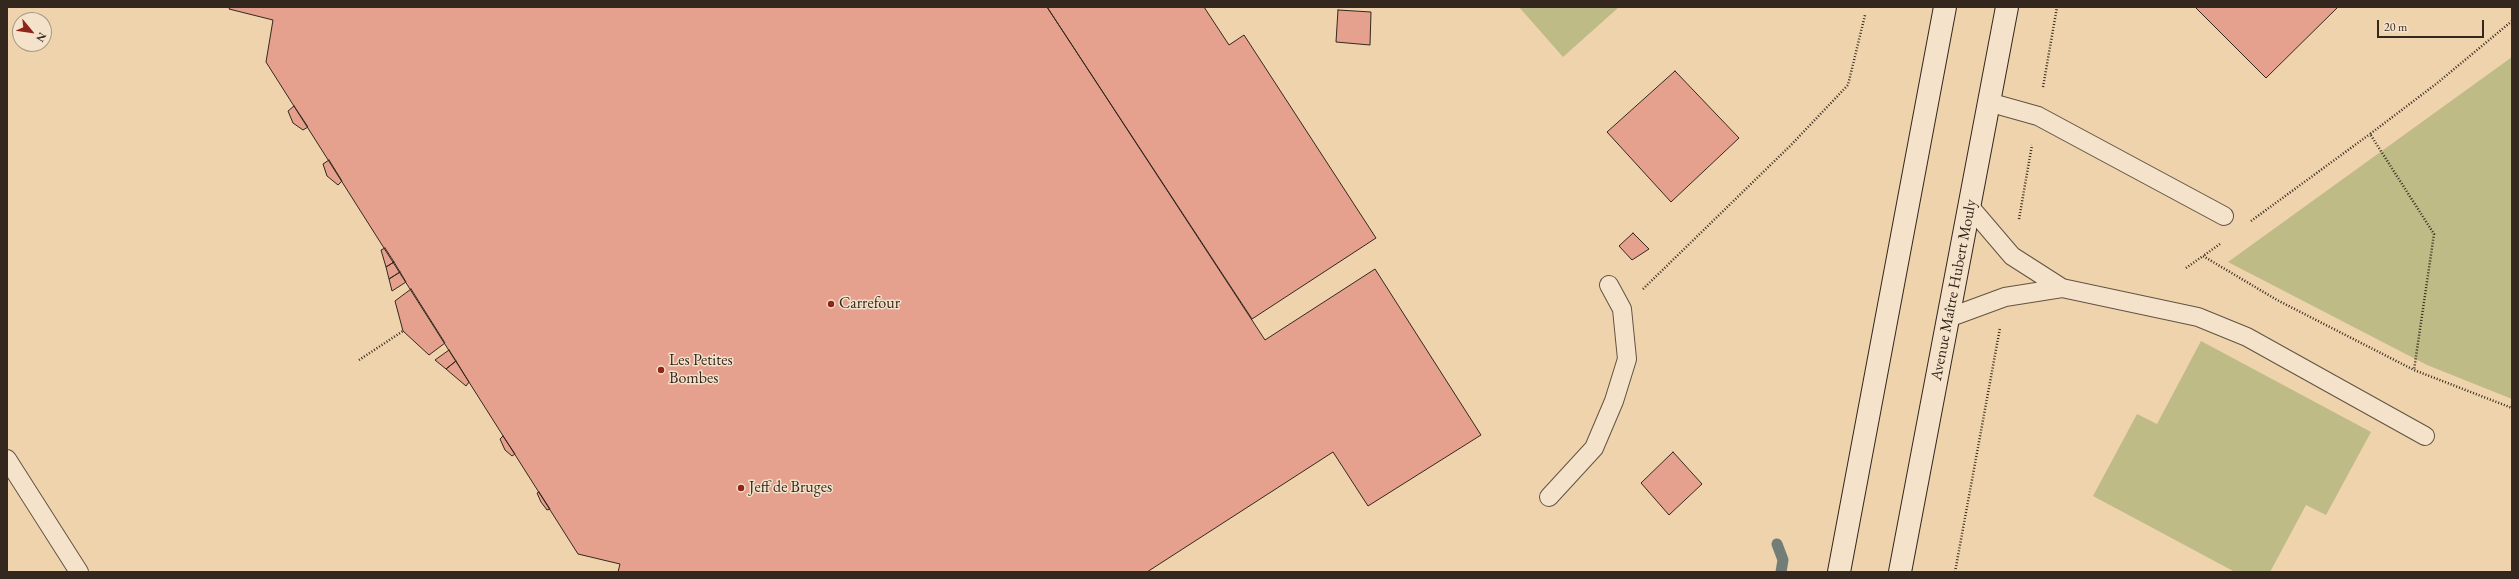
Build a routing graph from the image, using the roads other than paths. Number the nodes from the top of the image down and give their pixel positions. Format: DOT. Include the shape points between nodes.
graph roads {
  1 [pos="1945,7"];
  2 [pos="2007,7"];
  3 [pos="1988,102"];
  4 [pos="1971,208"];
  5 [pos="2224,216"];
  6 [pos="1609,285"];
  7 [pos="2062,288"];
  8 [pos="1948,318"];
  9 [pos="2425,436"];
  10 [pos="7,459"];
  11 [pos="1549,497"];
  12 [pos="79,572"];
  13 [pos="1839,572"];
  14 [pos="1900,572"];
  1 -- 13 [label="main road"];
  2 -- 3 [label="main road, Avenue Maître Hubert Mouly"];
  3 -- 4 [label="main road, Avenue Maître Hubert Mouly"];
  3 -- 5 [label="lane" via="2038,116"];
  4 -- 7 [label="lane" via="2012,256"];
  4 -- 8 [label="main road, Avenue Maître Hubert Mouly"];
  6 -- 11 [label="lane" via="1622,309 1627,359 1614,401 1594,448"];
  7 -- 8 [label="lane" via="2005,297"];
  7 -- 9 [label="lane" via="2198,317 2248,337"];
  8 -- 14 [label="main road, Avenue Maître Hubert Mouly"];
  10 -- 12 [label="lane"];
}
